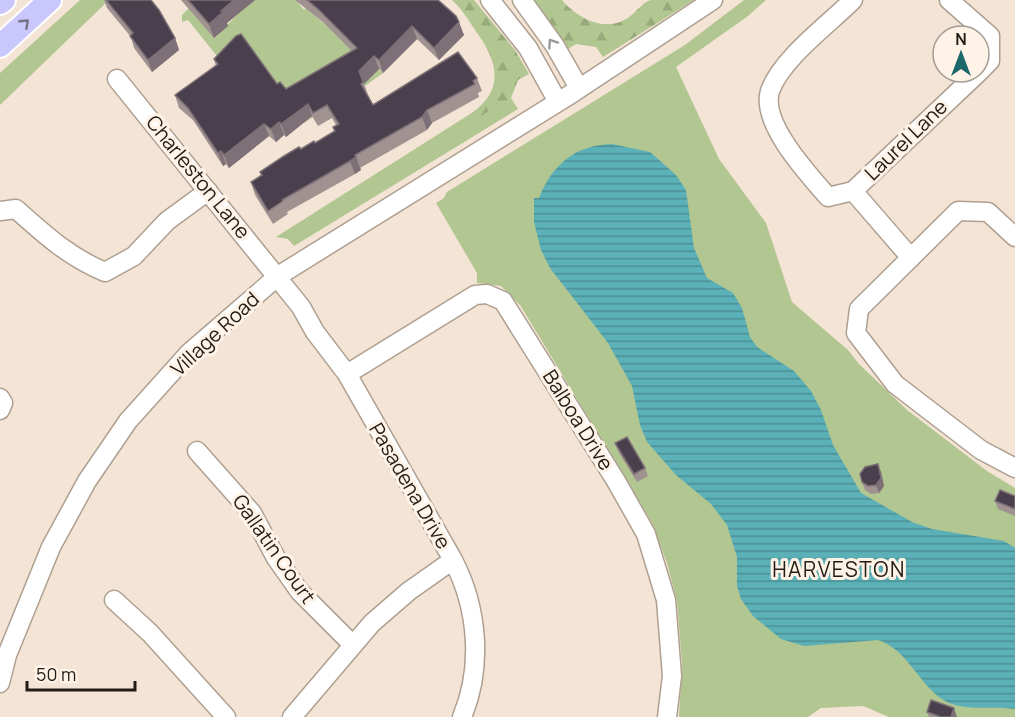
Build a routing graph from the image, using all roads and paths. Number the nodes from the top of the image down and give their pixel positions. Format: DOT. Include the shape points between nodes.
graph roads {
  1 [pos="4,0"];
  2 [pos="50,0"];
  3 [pos="490,0"];
  4 [pos="522,0"];
  5 [pos="713,0"];
  6 [pos="854,0"];
  7 [pos="949,0"];
  8 [pos="0,3"];
  9 [pos="976,24"];
  10 [pos="0,46"];
  11 [pos="117,79"];
  12 [pos="966,84"];
  13 [pos="579,88"];
  14 [pos="558,102"];
  15 [pos="208,191"];
  16 [pos="853,191"];
  17 [pos="0,211"];
  18 [pos="1015,237"];
  19 [pos="911,258"];
  20 [pos="278,276"];
  21 [pos="347,374"];
  22 [pos="0,398"];
  23 [pos="0,410"];
  24 [pos="197,451"];
  25 [pos="1015,468"];
  26 [pos="453,560"];
  27 [pos="114,600"];
  28 [pos="353,645"];
  29 [pos="0,683"];
  30 [pos="226,717"];
  31 [pos="292,717"];
  32 [pos="462,717"];
  33 [pos="666,717"];
  1 -- 8 [label="main road"];
  10 -- 2 [label="main road, one-way"];
  3 -- 14 [label="street" via="528,48"];
  13 -- 4 [label="street, one-way"];
  5 -- 13 [label="street, Village Road"];
  6 -- 16 [label="street, Laurel Lane" via="783,68 770,92 770,111 795,159 828,197"];
  7 -- 9 [label="street, Laurel Lane"];
  11 -- 15 [label="street, Charleston Lane"];
  12 -- 16 [label="street, Laurel Lane"];
  13 -- 14 [label="street, Village Road"];
  14 -- 20 [label="street, Village Road"];
  15 -- 17 [label="street" via="167,221 134,256 105,272 55,244 16,209"];
  15 -- 20 [label="street, Charleston Lane"];
  16 -- 19 [label="street"];
  18 -- 19 [label="street" via="988,212 958,211"];
  19 -- 25 [label="street" via="860,309 856,333 895,384 981,450"];
  20 -- 21 [label="street, Pasadena Drive"];
  20 -- 29 [label="street, Village Road" via="189,353 128,421 87,481 51,547 7,655"];
  21 -- 26 [label="street, Pasadena Drive"];
  21 -- 33 [label="street, Balboa Drive" via="475,296 487,294 503,301 646,534 666,600 672,676"];
  22 -- 23 [label="street"];
  24 -- 28 [label="street, Gallatin Court" via="252,513 300,592"];
  26 -- 28 [label="street" via="409,591"];
  26 -- 32 [label="street, Pasadena Drive" via="464,582 475,637 474,669"];
  27 -- 30 [label="street" via="150,633"];
  28 -- 31 [label="street"];
}
